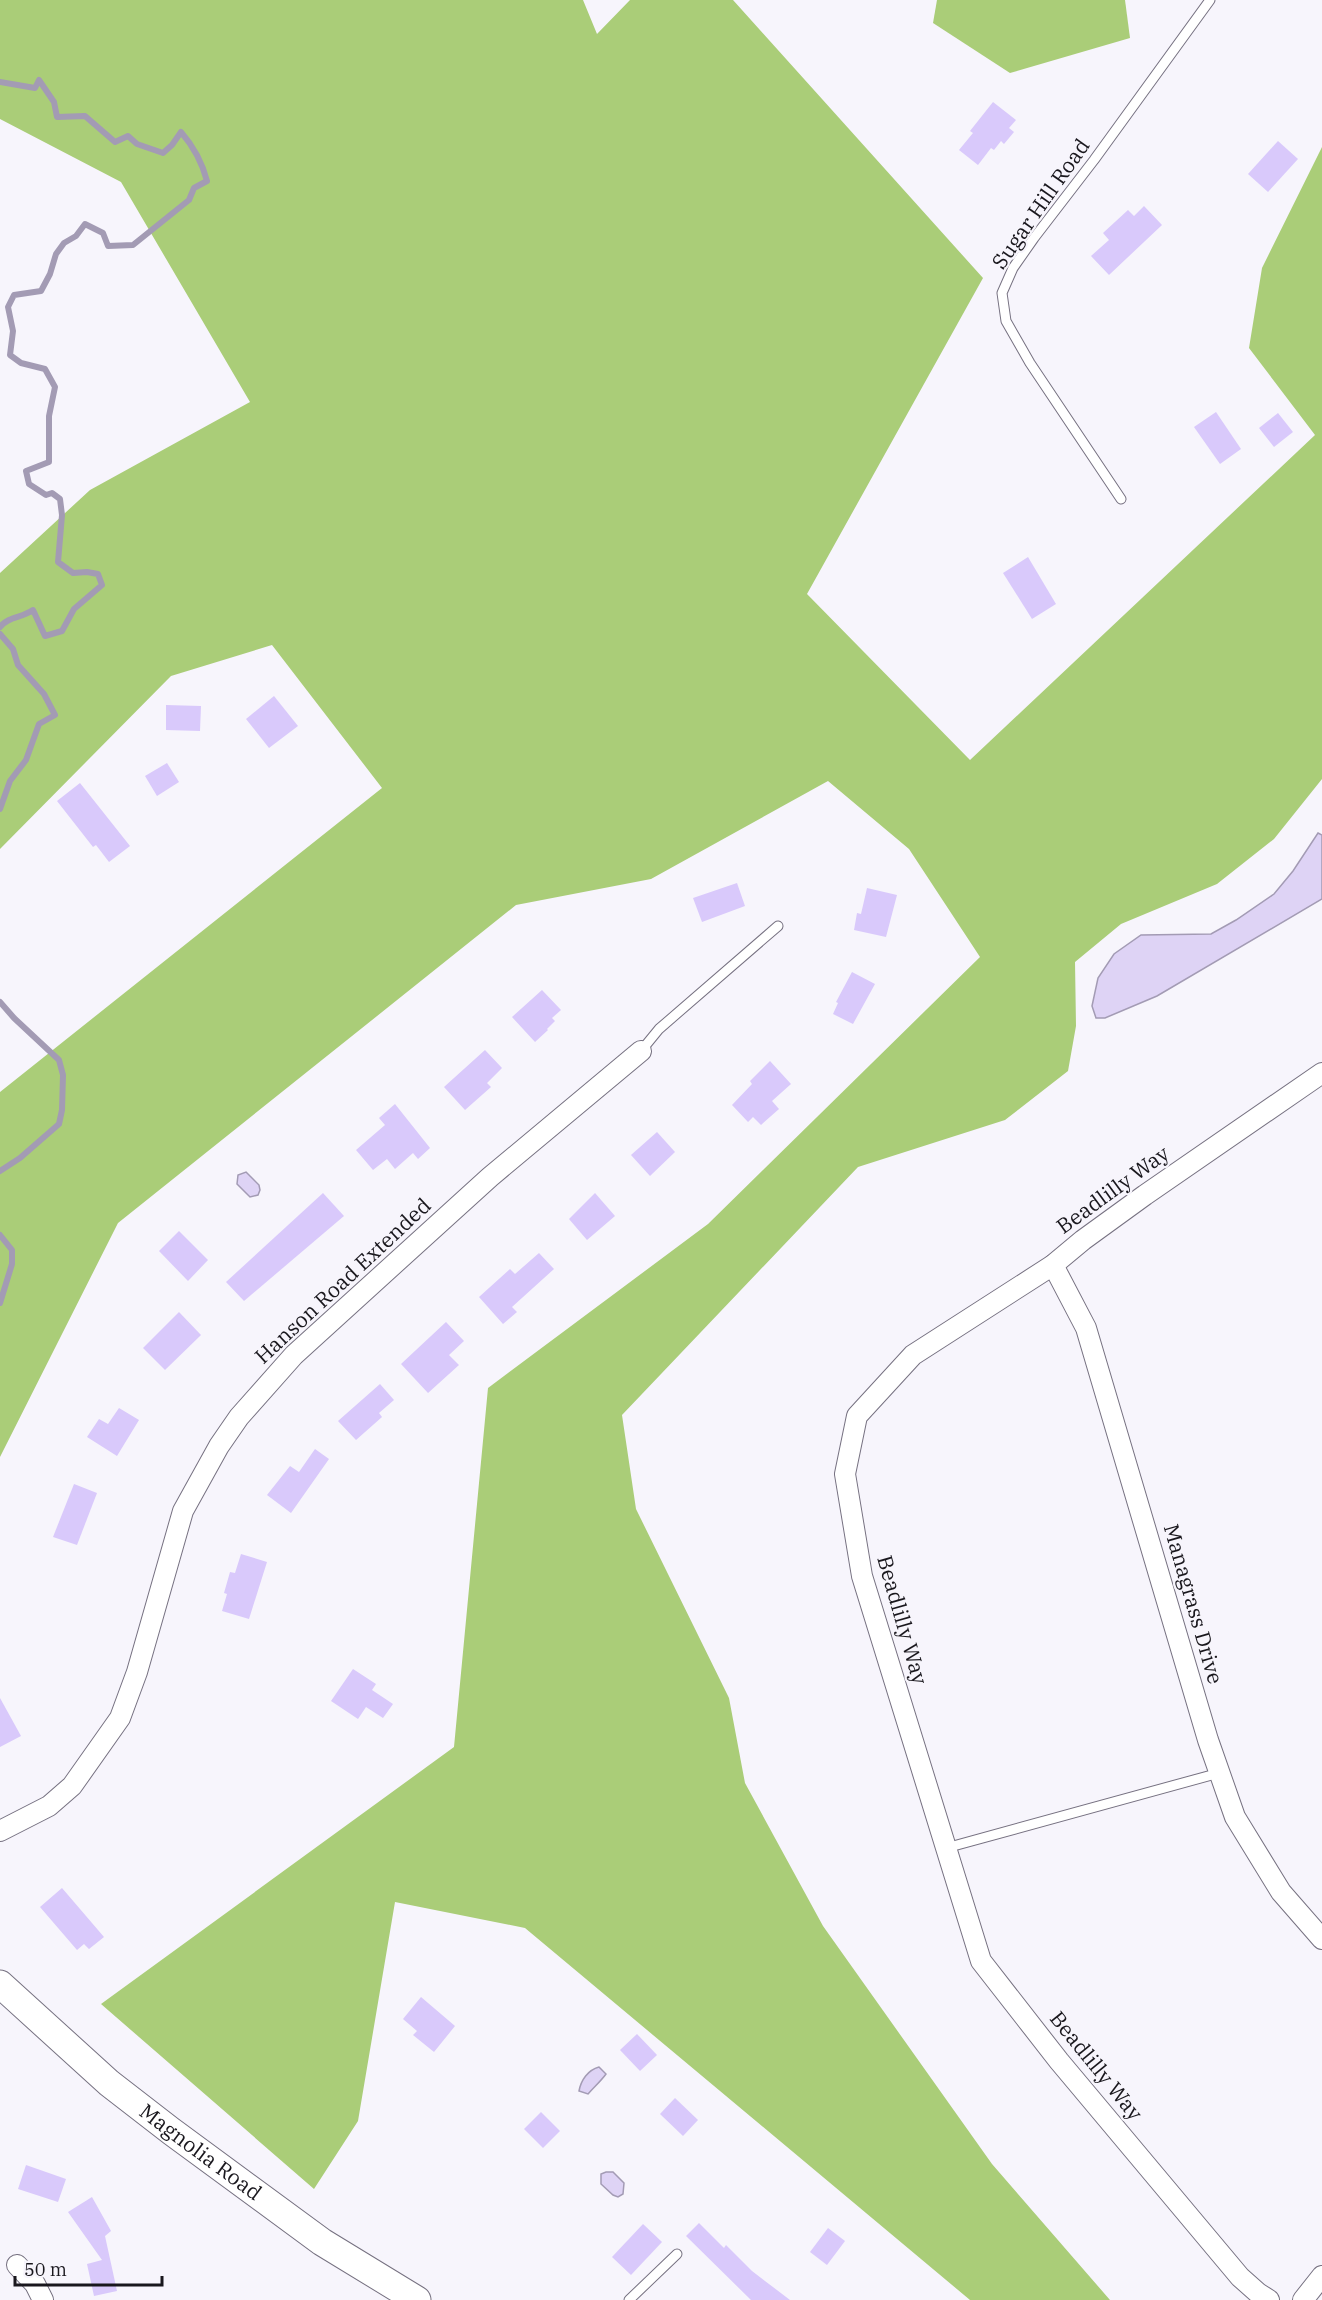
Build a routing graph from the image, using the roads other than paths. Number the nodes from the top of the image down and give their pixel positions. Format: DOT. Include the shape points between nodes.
graph roads {
  1 [pos="1210,0"];
  2 [pos="1120,499"];
  3 [pos="778,926"];
  4 [pos="641,1051"];
  5 [pos="1322,1073"];
  6 [pos="1053,1265"];
  7 [pos="1219,1773"];
  8 [pos="0,1831"];
  9 [pos="946,1848"];
  10 [pos="1322,1939"];
  11 [pos="0,1984"];
  12 [pos="677,2254"];
  13 [pos="17,2265"];
  14 [pos="1322,2276"];
  15 [pos="44,2300"];
  16 [pos="417,2300"];
  17 [pos="629,2300"];
  18 [pos="1269,2300"];
  19 [pos="1303,2300"];
  1 -- 2 [label="lane, Sugar Hill Road" via="1034,238 1013,268 1002,293 1006,321 1030,363"];
  3 -- 4 [label="lane" via="659,1029"];
  4 -- 8 [label="street, Hanson Road Extended" via="481,1185 294,1355 239,1417 183,1511 120,1718 72,1785 49,1806"];
  5 -- 6 [label="street, Beadlilly Way" via="1145,1195"];
  6 -- 7 [label="street, Managrass Drive" via="1086,1328"];
  6 -- 9 [label="street, Beadlilly Way" via="914,1355 857,1416 845,1473 862,1576"];
  7 -- 9 [label="lane"];
  7 -- 10 [label="street, Managrass Drive" via="1234,1817 1281,1892"];
  9 -- 18 [label="street, Beadlilly Way" via="981,1961 1059,2061 1240,2277"];
  11 -- 16 [label="main road, Magnolia Road" via="109,2083 162,2124 322,2242"];
  12 -- 17 [label="lane"];
  13 -- 15 [label="street"];
  14 -- 19 [label="street"];
}
